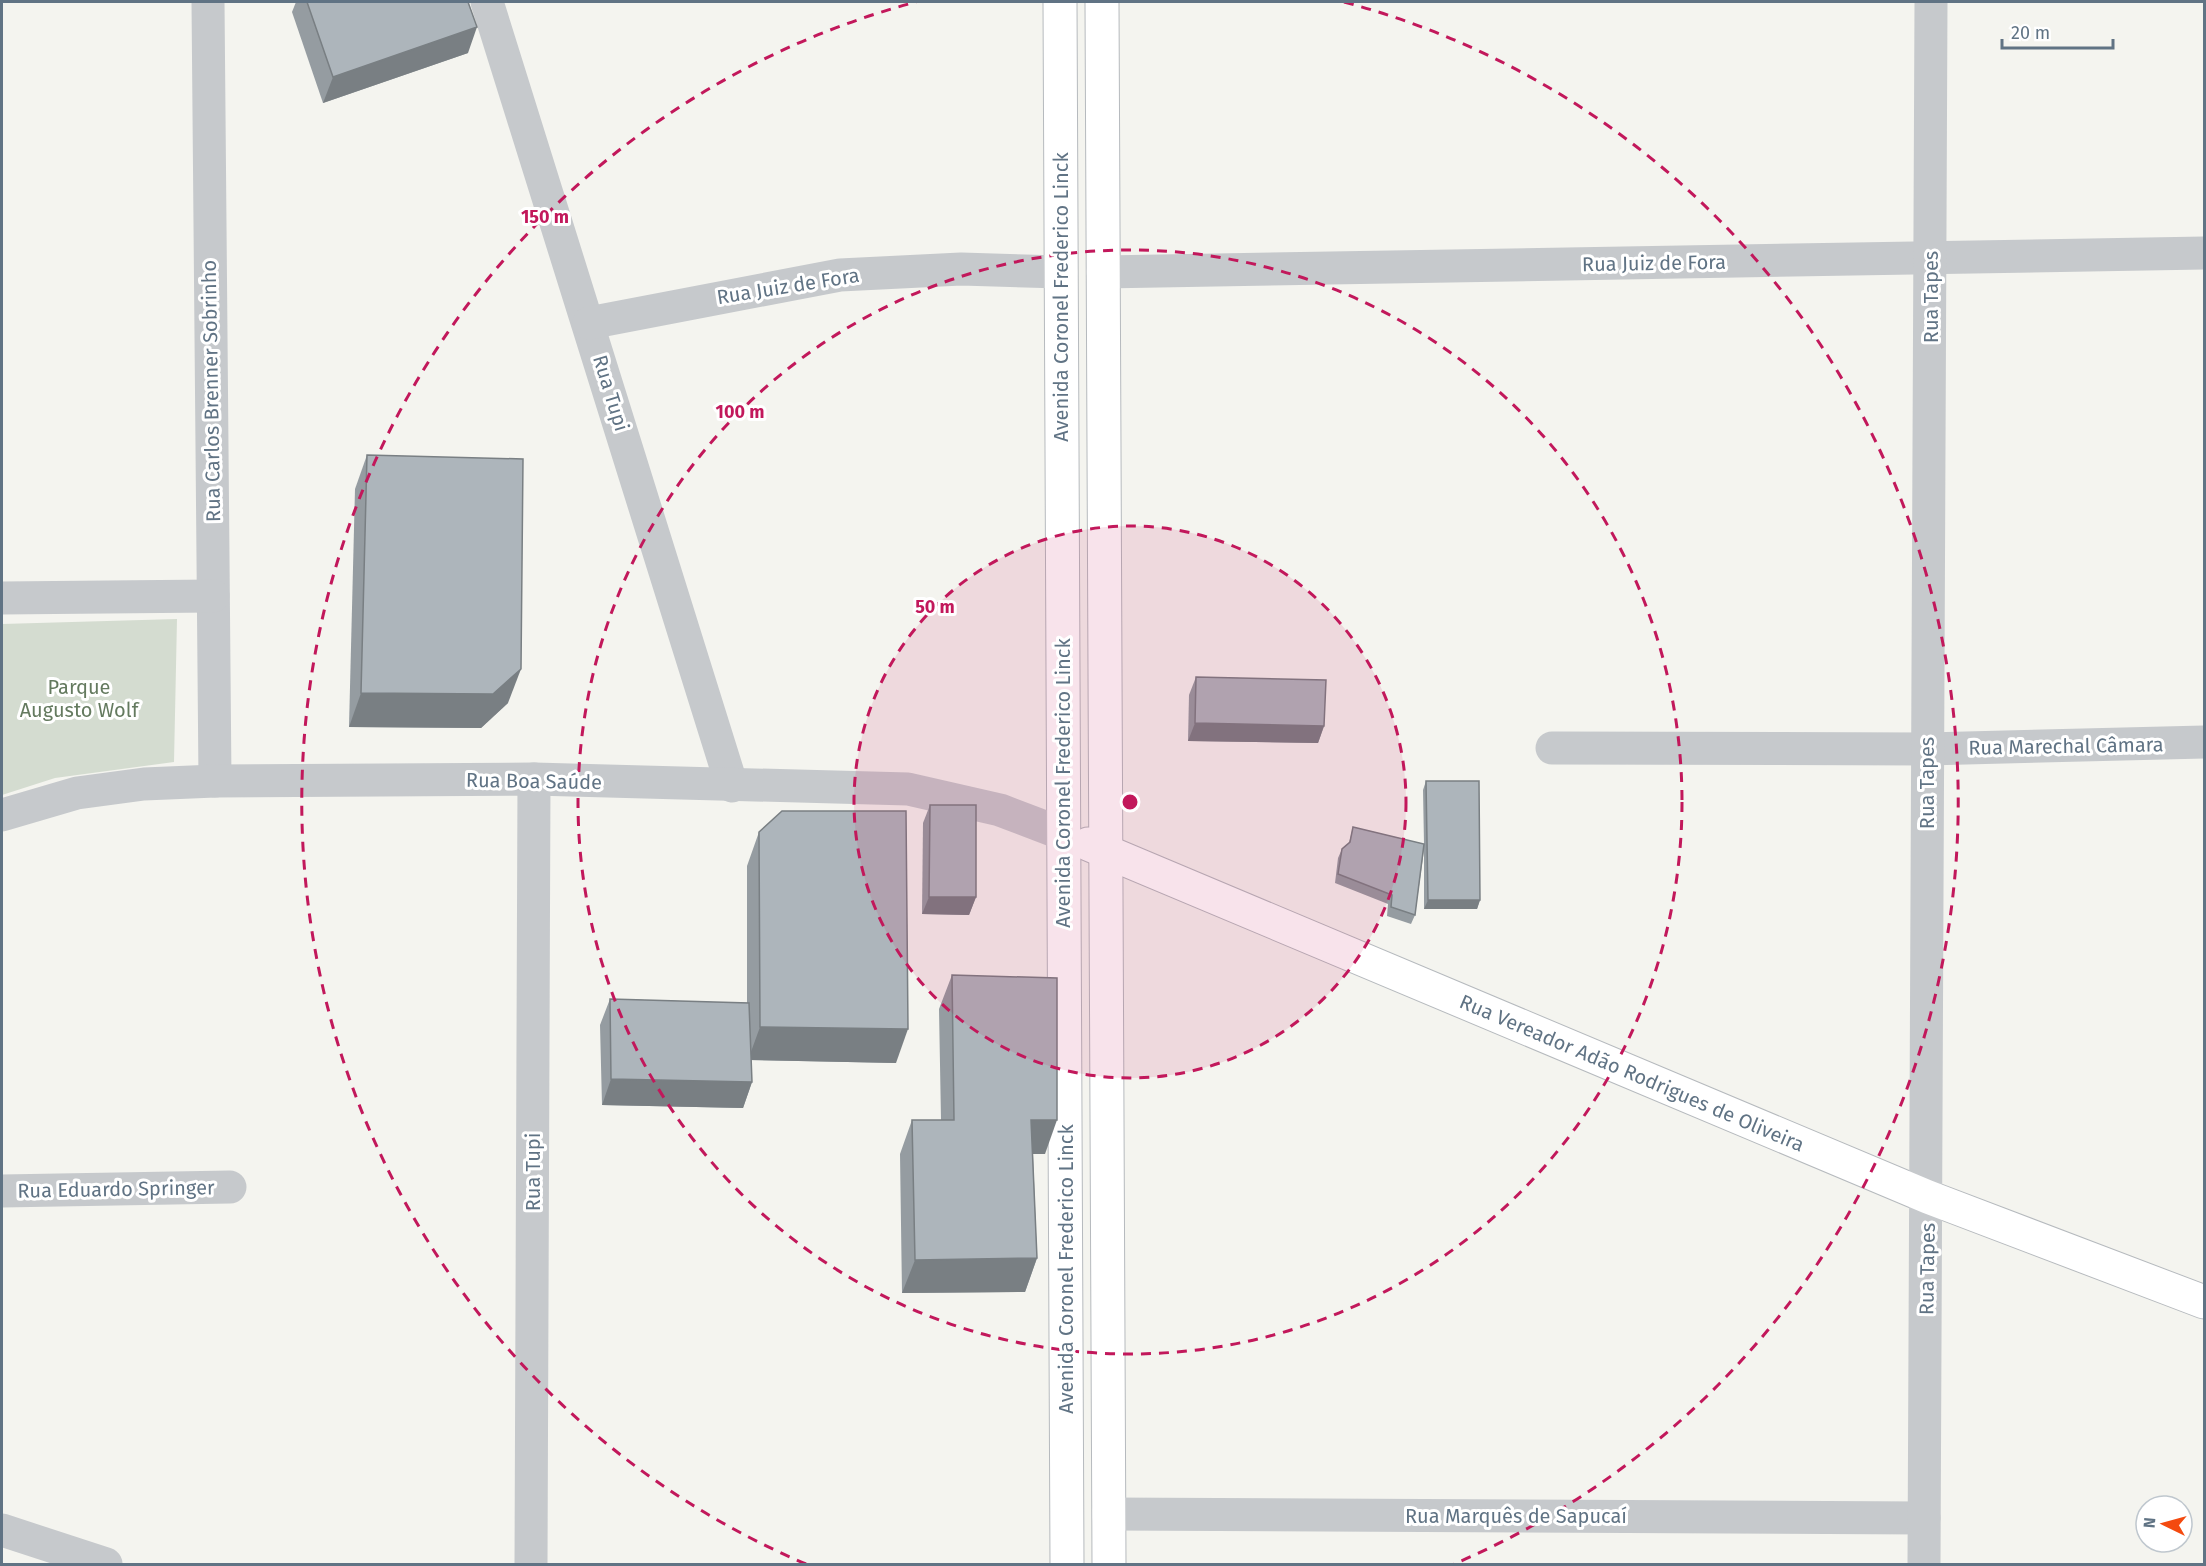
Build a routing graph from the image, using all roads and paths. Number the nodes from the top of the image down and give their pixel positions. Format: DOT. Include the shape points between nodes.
graph roads {
  1 [pos="208,2"];
  2 [pos="487,2"];
  3 [pos="1060,2"];
  4 [pos="1102,2"];
  5 [pos="1931,2"];
  6 [pos="2205,253"];
  7 [pos="1932,258"];
  8 [pos="1061,272"];
  9 [pos="1103,272"];
  10 [pos="589,323"];
  11 [pos="213,596"];
  12 [pos="2,598"];
  13 [pos="2205,742"];
  14 [pos="1552,748"];
  15 [pos="1927,750"];
  16 [pos="534,779"];
  17 [pos="215,781"];
  18 [pos="732,786"];
  19 [pos="2,814"];
  20 [pos="1064,834"];
  21 [pos="1107,851"];
  22 [pos="230,1187"];
  23 [pos="2,1191"];
  24 [pos="1928,1197"];
  25 [pos="2205,1302"];
  26 [pos="1108,1514"];
  27 [pos="1924,1518"];
  28 [pos="2,1530"];
  29 [pos="106,1564"];
  30 [pos="531,1564"];
  31 [pos="1067,1564"];
  32 [pos="1109,1564"];
  33 [pos="1924,1564"];
  1 -- 11 [label="street, Rua Carlos Brenner Sobrinho"];
  2 -- 10 [label="street, Rua Tupi"];
  3 -- 8 [label="main road, Avenida Coronel Frederico Linck"];
  4 -- 9 [label="main road"];
  5 -- 7 [label="street, Rua Tapes"];
  6 -- 7 [label="street, Rua Juiz de Fora"];
  7 -- 9 [label="street, Rua Juiz de Fora"];
  7 -- 15 [label="street, Rua Tapes"];
  8 -- 10 [label="street, Rua Juiz de Fora" via="961,269 840,275"];
  8 -- 20 [label="main road, Avenida Coronel Frederico Linck"];
  9 -- 21 [label="main road"];
  10 -- 18 [label="street, Rua Tupi"];
  11 -- 12 [label="street"];
  11 -- 17 [label="street, Rua Carlos Brenner Sobrinho"];
  13 -- 15 [label="street, Rua Marechal Câmara"];
  14 -- 15 [label="street, Rua Marechal Câmara"];
  15 -- 24 [label="street, Rua Tapes"];
  16 -- 17 [label="street, Rua Boa Saúde"];
  16 -- 18 [label="street, Rua Boa Saúde"];
  16 -- 30 [label="street, Rua Tupi"];
  17 -- 19 [label="street, Rua Boa Saúde" via="144,784 77,793"];
  18 -- 20 [label="street, Rua Boa Saúde" via="908,789 1000,810"];
  20 -- 21 [label="main road, Rua Vereador Adão Rodrigues de Oliveira"];
  20 -- 31 [label="main road, Avenida Coronel Frederico Linck"];
  21 -- 24 [label="main road, Rua Vereador Adão Rodrigues de Oliveira"];
  21 -- 26 [label="main road"];
  22 -- 23 [label="street, Rua Eduardo Springer"];
  24 -- 25 [label="main road, Rua Vereador Adão Rodrigues de Oliveira"];
  24 -- 27 [label="street, Rua Tapes"];
  26 -- 27 [label="street, Rua Marquês de Sapucaí"];
  26 -- 32 [label="main road"];
  27 -- 33 [label="street, Rua Tapes"];
  28 -- 29 [label="street"];
}
